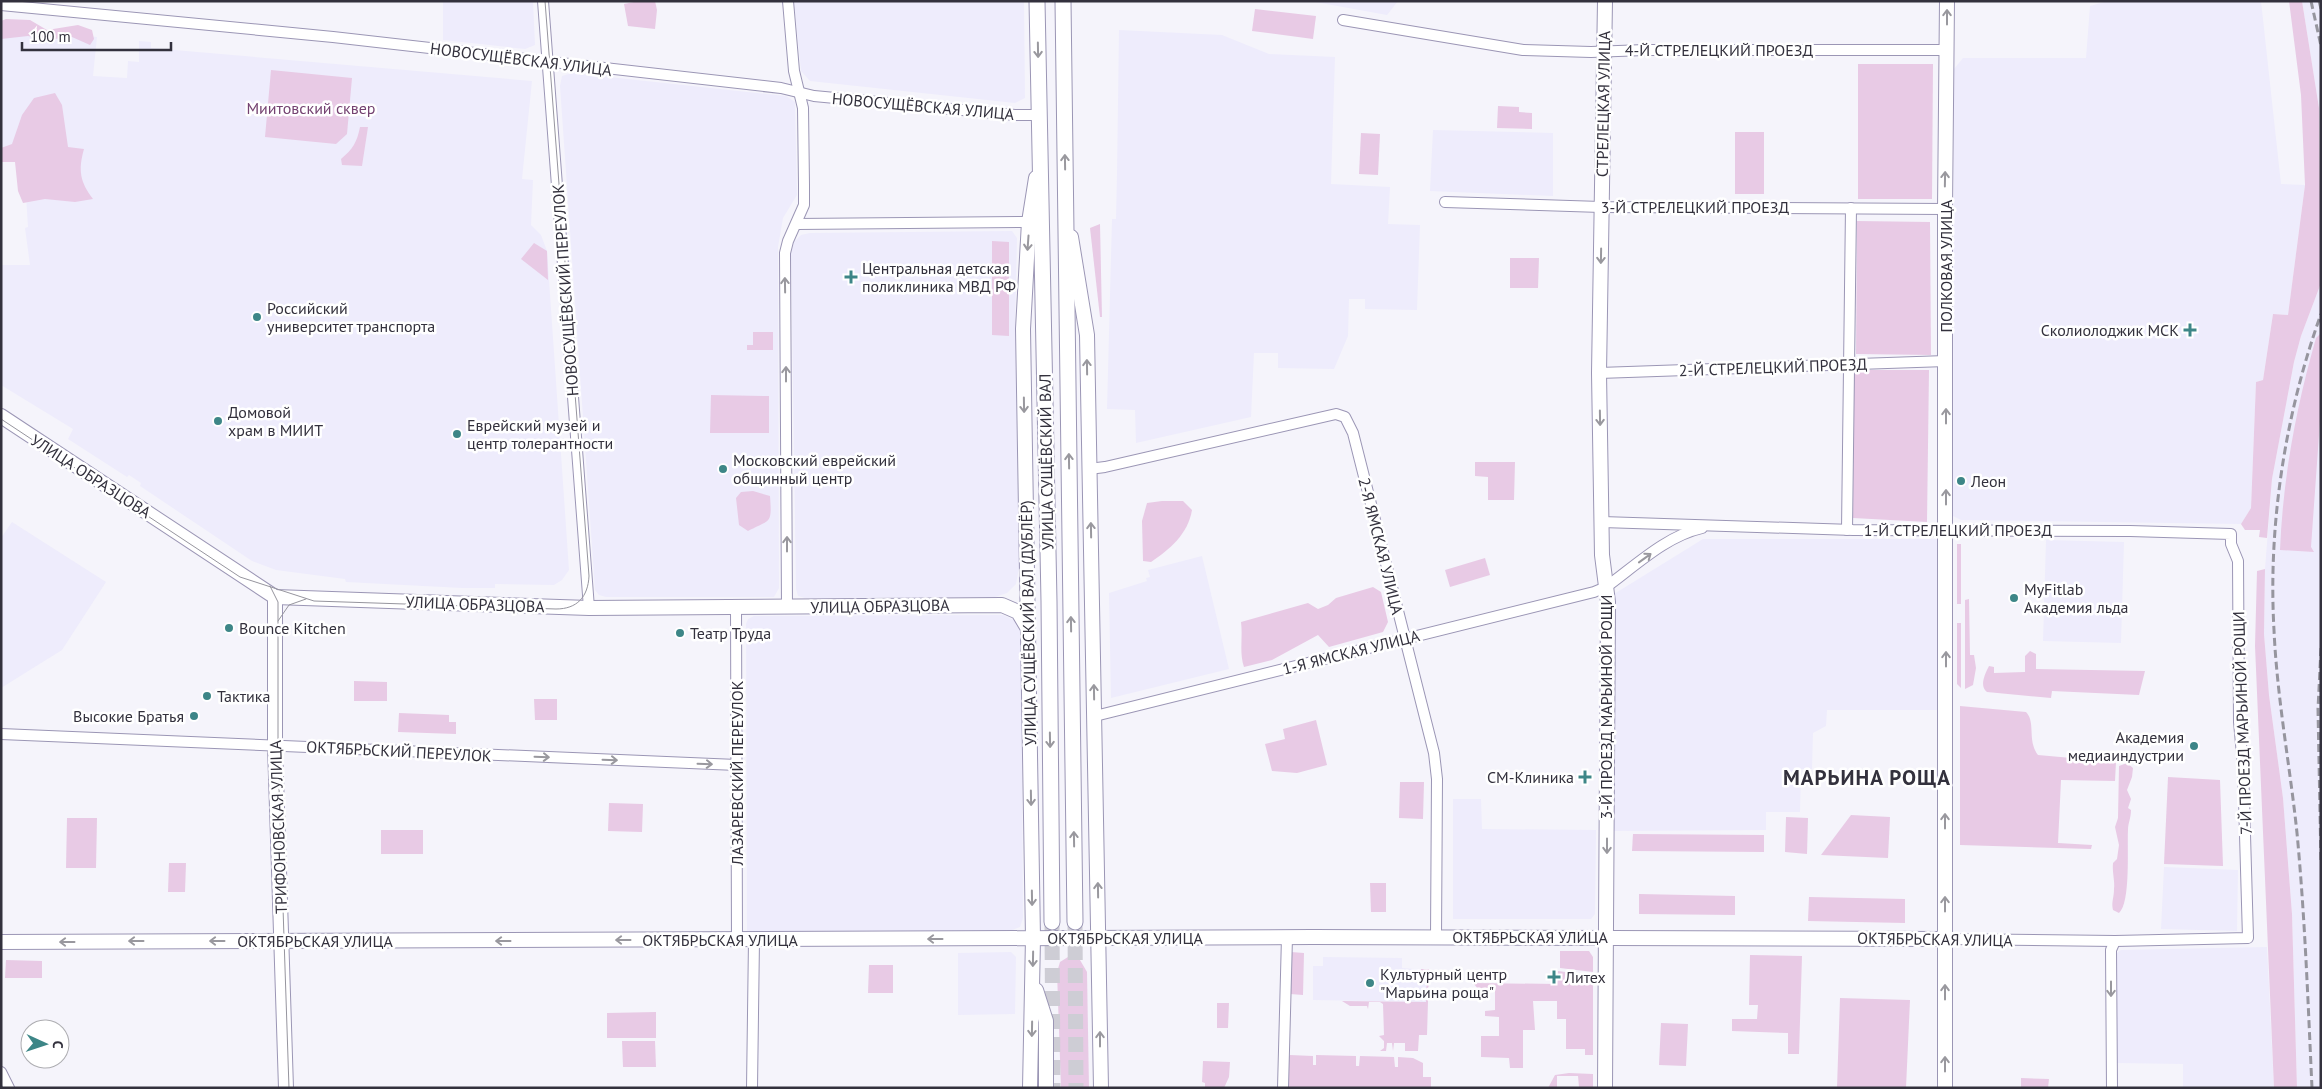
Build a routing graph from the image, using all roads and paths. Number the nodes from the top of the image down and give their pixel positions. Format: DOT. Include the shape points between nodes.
graph roads {
  1 [pos="543,1"];
  2 [pos="788,1"];
  3 [pos="1038,1"];
  4 [pos="1063,1"];
  5 [pos="1605,1"];
  6 [pos="1947,1"];
  7 [pos="1,5"];
  8 [pos="1343,20"];
  9 [pos="1947,50"];
  10 [pos="1604,52"];
  11 [pos="548,62"];
  12 [pos="798,91"];
  13 [pos="1039,115"];
  14 [pos="1039,160"];
  15 [pos="1445,202"];
  16 [pos="1601,207"];
  17 [pos="1851,208"];
  18 [pos="1945,209"];
  19 [pos="1066,210"];
  20 [pos="1029,222"];
  21 [pos="797,224"];
  22 [pos="1946,361"];
  23 [pos="1850,364"];
  24 [pos="1599,373"];
  25 [pos="1,416"];
  26 [pos="1089,469"];
  27 [pos="1602,522"];
  28 [pos="1709,526"];
  29 [pos="1847,530"];
  30 [pos="1946,530"];
  31 [pos="2206,533"];
  32 [pos="1027,580"];
  33 [pos="1606,587"];
  34 [pos="275,597"];
  35 [pos="1002,605"];
  36 [pos="736,607"];
  37 [pos="787,607"];
  38 [pos="589,608"];
  39 [pos="1028,627"];
  40 [pos="1404,639"];
  41 [pos="1095,716"];
  42 [pos="1,734"];
  43 [pos="276,746"];
  44 [pos="737,765"];
  45 [pos="1052,922"];
  46 [pos="1075,922"];
  47 [pos="1604,936"];
  48 [pos="1287,937"];
  49 [pos="1436,937"];
  50 [pos="1033,938"];
  51 [pos="1099,938"];
  52 [pos="2248,938"];
  53 [pos="1945,939"];
  54 [pos="281,940"];
  55 [pos="737,940"];
  56 [pos="754,940"];
  57 [pos="2115,941"];
  58 [pos="1,942"];
  59 [pos="1032,980"];
  60 [pos="1,1072"];
  61 [pos="10,1088"];
  62 [pos="286,1088"];
  63 [pos="752,1088"];
  64 [pos="1030,1088"];
  65 [pos="1046,1088"];
  66 [pos="1101,1088"];
  67 [pos="1283,1088"];
  68 [pos="1605,1088"];
  69 [pos="1946,1088"];
  70 [pos="2112,1088"];
  1 -- 11 [label="street, НОВОСУЩЁВСКИЙ ПЕРЕУЛОК"];
  2 -- 12 [label="street"];
  3 -- 13 [label="main road, УЛИЦА СУЩЁВСКИЙ ВАЛ, one-way"];
  19 -- 4 [label="main road, УЛИЦА СУЩЁВСКИЙ ВАЛ, one-way"];
  5 -- 10 [label="street, СТРЕЛЕЦКАЯ УЛИЦА"];
  9 -- 6 [label="street, ПОЛКОВАЯ УЛИЦА, one-way"];
  7 -- 11 [label="street, НОВОСУЩЁВСКАЯ УЛИЦА" via="333,37"];
  8 -- 10 [label="street, 4-Й СТРЕЛЕЦКИЙ ПРОЕЗД" via="1523,50"];
  9 -- 10 [label="street, 4-Й СТРЕЛЕЦКИЙ ПРОЕЗД"];
  18 -- 9 [label="street, ПОЛКОВАЯ УЛИЦА, one-way"];
  10 -- 16 [label="street, СТРЕЛЕЦКАЯ УЛИЦА"];
  11 -- 12 [label="street, НОВОСУЩЁВСКАЯ УЛИЦА"];
  11 -- 38 [label="street, НОВОСУЩЁВСКИЙ ПЕРЕУЛОК"];
  12 -- 13 [label="street, НОВОСУЩЁВСКАЯ УЛИЦА" via="814,96"];
  12 -- 21 [label="street" via="803,108 804,205"];
  13 -- 14 [label="main road, УЛИЦА СУЩЁВСКИЙ ВАЛ"];
  14 -- 20 [label="street, УЛИЦА СУЩЁВСКИЙ ВАЛ (ДУБЛЁР)"];
  14 -- 45 [label="main road, УЛИЦА СУЩЁВСКИЙ ВАЛ, one-way"];
  15 -- 16 [label="street, 3-Й СТРЕЛЕЦКИЙ ПРОЕЗД"];
  16 -- 17 [label="street, 3-Й СТРЕЛЕЦКИЙ ПРОЕЗД"];
  16 -- 24 [label="street, 3-Й ПРОЕЗД МАРЬИНОЙ РОЩИ, one-way"];
  17 -- 18 [label="street, 3-Й СТРЕЛЕЦКИЙ ПРОЕЗД"];
  17 -- 23 [label="street"];
  18 -- 22 [label="street, ПОЛКОВАЯ УЛИЦА"];
  26 -- 19 [label="street, one-way" via="1085,318"];
  46 -- 19 [label="main road, УЛИЦА СУЩЁВСКИЙ ВАЛ, one-way"];
  20 -- 21 [label="street"];
  20 -- 32 [label="street, УЛИЦА СУЩЁВСКИЙ ВАЛ (ДУБЛЁР), one-way" via="1023,329"];
  37 -- 21 [label="street, one-way" via="785,253"];
  22 -- 23 [label="street, 2-Й СТРЕЛЕЦКИЙ ПРОЕЗД"];
  30 -- 22 [label="street, ПОЛКОВАЯ УЛИЦА, one-way"];
  23 -- 24 [label="street, 2-Й СТРЕЛЕЦКИЙ ПРОЕЗД"];
  23 -- 29 [label="street"];
  24 -- 27 [label="street, 3-Й ПРОЕЗД МАРЬИНОЙ РОЩИ, one-way"];
  25 -- 34 [label="street, УЛИЦА ОБРАЗЦОВА"];
  26 -- 40 [label="street, 2-Я ЯМСКАЯ УЛИЦА" via="1341,414 1353,433"];
  41 -- 26 [label="street, one-way"];
  27 -- 28 [label="street, 1-Й СТРЕЛЕЦКИЙ ПРОЕЗД"];
  27 -- 33 [label="street, 3-Й ПРОЕЗД МАРЬИНОЙ РОЩИ"];
  28 -- 29 [label="street, 1-Й СТРЕЛЕЦКИЙ ПРОЕЗД"];
  33 -- 28 [label="street, 1-Й СТРЕЛЕЦКИЙ ПРОЕЗД, one-way" via="1670,540 1690,530"];
  29 -- 30 [label="street, 1-Й СТРЕЛЕЦКИЙ ПРОЕЗД"];
  30 -- 31 [label="street, 1-Й СТРЕЛЕЦКИЙ ПРОЕЗД"];
  53 -- 30 [label="street, ПОЛКОВАЯ УЛИЦА, one-way"];
  31 -- 52 [label="street, 7-Й ПРОЕЗД МАРЬИНОЙ РОЩИ" via="2231,534 2230,544 2238,560 2239,722"];
  32 -- 35 [label="street" via="1018,597"];
  32 -- 39 [label="street, УЛИЦА СУЩЁВСКИЙ ВАЛ (ДУБЛЁР)"];
  33 -- 40 [label="street, 1-Я ЯМСКАЯ УЛИЦА"];
  33 -- 47 [label="street, 3-Й ПРОЕЗД МАРЬИНОЙ РОЩИ, one-way"];
  34 -- 38 [label="street, УЛИЦА ОБРАЗЦОВА"];
  34 -- 43 [label="street, ТРИФОНОВСКАЯ УЛИЦА"];
  35 -- 37 [label="street, УЛИЦА ОБРАЗЦОВА"];
  35 -- 39 [label="street" via="1018,612"];
  36 -- 37 [label="street, УЛИЦА ОБРАЗЦОВА"];
  36 -- 38 [label="street, УЛИЦА ОБРАЗЦОВА"];
  36 -- 44 [label="street, ЛАЗАРЕВСКИЙ ПЕРЕУЛОК"];
  39 -- 50 [label="street, УЛИЦА СУЩЁВСКИЙ ВАЛ (ДУБЛЁР), one-way"];
  40 -- 41 [label="street, 1-Я ЯМСКАЯ УЛИЦА"];
  40 -- 49 [label="street, 2-Я ЯМСКАЯ УЛИЦА" via="1435,759"];
  51 -- 41 [label="street, one-way"];
  42 -- 43 [label="street, ОКТЯБРЬСКИЙ ПЕРЕУЛОК"];
  43 -- 44 [label="street, ОКТЯБРЬСКИЙ ПЕРЕУЛОК, one-way"];
  43 -- 54 [label="street, ТРИФОНОВСКАЯ УЛИЦА"];
  44 -- 55 [label="street, ЛАЗАРЕВСКИЙ ПЕРЕУЛОК"];
  47 -- 49 [label="street, ОКТЯБРЬСКАЯ УЛИЦА"];
  47 -- 53 [label="street, ОКТЯБРЬСКАЯ УЛИЦА"];
  47 -- 68 [label="street, 3-Й ПРОЕЗД МАРЬИНОЙ РОЩИ"];
  48 -- 49 [label="street, ОКТЯБРЬСКАЯ УЛИЦА"];
  48 -- 51 [label="street, ОКТЯБРЬСКАЯ УЛИЦА"];
  48 -- 67 [label="street"];
  50 -- 51 [label="street, ОКТЯБРЬСКАЯ УЛИЦА"];
  50 -- 56 [label="street, ОКТЯБРЬСКАЯ УЛИЦА, one-way"];
  50 -- 59 [label="street, УЛИЦА СУЩЁВСКИЙ ВАЛ (ДУБЛЁР), one-way"];
  66 -- 51 [label="street, one-way"];
  52 -- 57 [label="street, ОКТЯБРЬСКАЯ УЛИЦА"];
  53 -- 57 [label="street, ОКТЯБРЬСКАЯ УЛИЦА"];
  69 -- 53 [label="street, ПОЛКОВАЯ УЛИЦА, one-way"];
  55 -- 54 [label="street, ОКТЯБРЬСКАЯ УЛИЦА, one-way"];
  54 -- 58 [label="street, ОКТЯБРЬСКАЯ УЛИЦА, one-way"];
  54 -- 62 [label="street, ТРИФОНОВСКАЯ УЛИЦА"];
  55 -- 56 [label="street, ОКТЯБРЬСКАЯ УЛИЦА"];
  56 -- 63 [label="street"];
  57 -- 70 [label="street, one-way" via="2111,950"];
  59 -- 64 [label="street, УЛИЦА СУЩЁВСКИЙ ВАЛ (ДУБЛЁР), one-way"];
  59 -- 65 [label="street" via="1046,1021"];
  60 -- 61 [label="street"];
}
